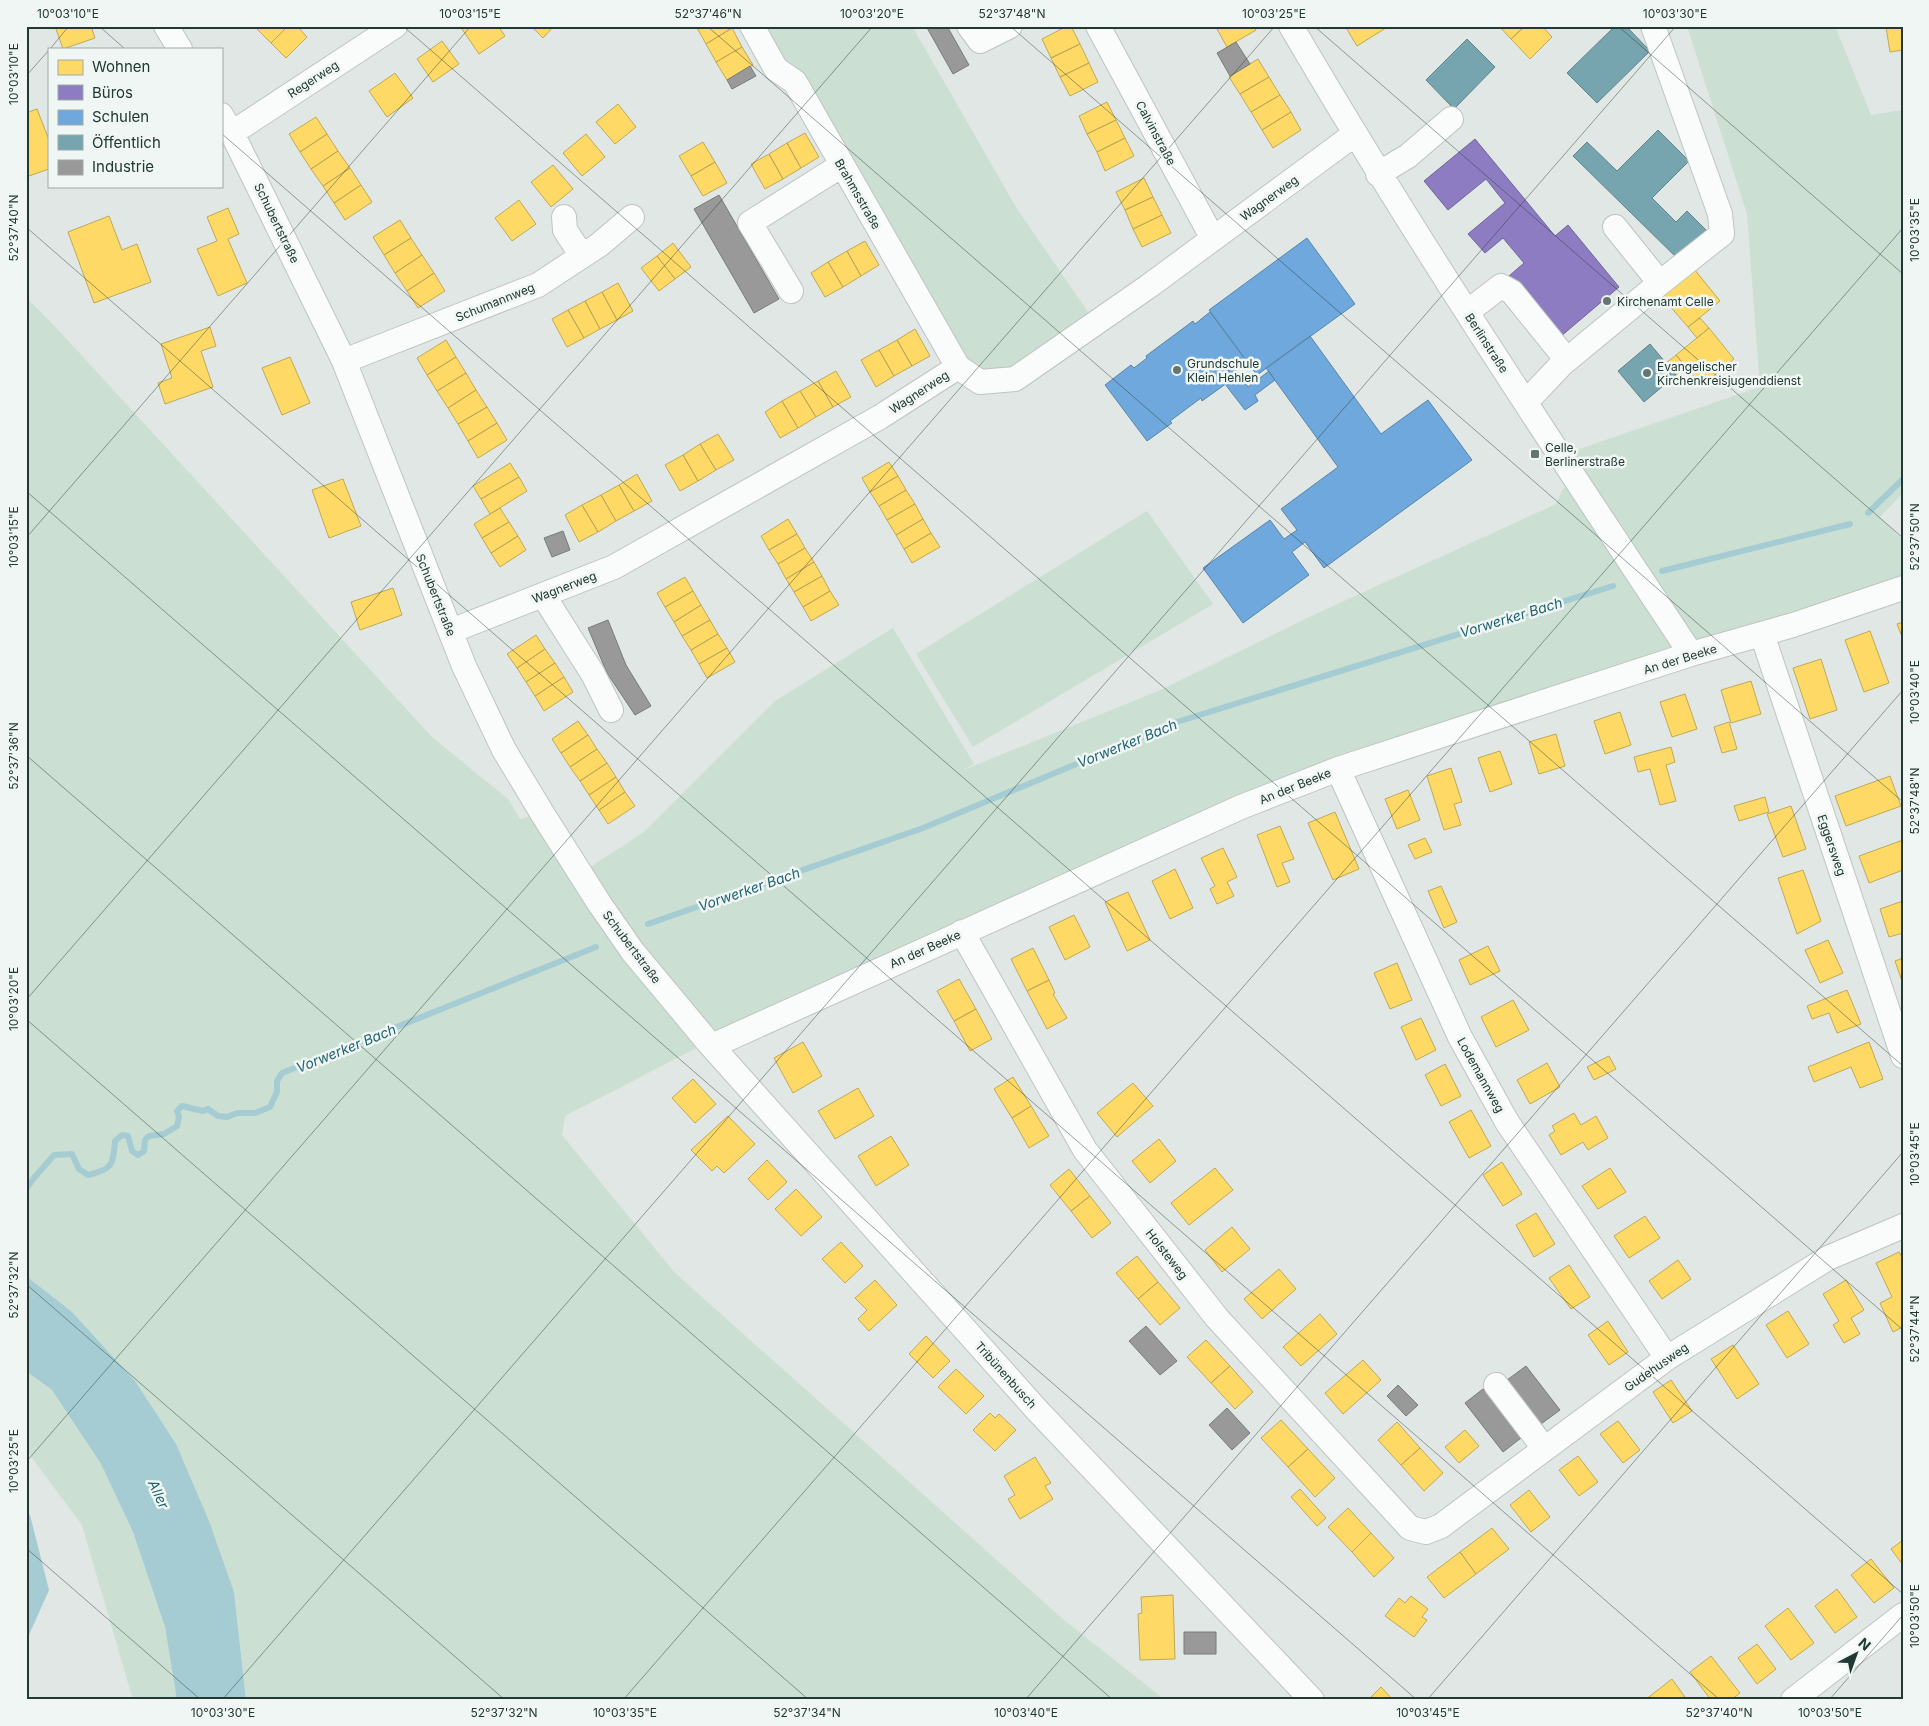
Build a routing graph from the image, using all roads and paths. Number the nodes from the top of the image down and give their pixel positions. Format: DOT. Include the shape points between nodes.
graph roads {
  1 [pos="166,26"];
  2 [pos="394,26"];
  3 [pos="752,26"];
  4 [pos="969,26"];
  5 [pos="1010,26"];
  6 [pos="1098,26"];
  7 [pos="1291,26"];
  8 [pos="1653,26"];
  9 [pos="179,48"];
  10 [pos="1451,119"];
  11 [pos="227,124"];
  12 [pos="1355,134"];
  13 [pos="842,165"];
  14 [pos="1378,174"];
  15 [pos="564,216"];
  16 [pos="632,217"];
  17 [pos="1615,227"];
  18 [pos="1213,239"];
  19 [pos="582,256"];
  20 [pos="1660,284"];
  21 [pos="791,291"];
  22 [pos="1467,312"];
  23 [pos="1567,360"];
  24 [pos="344,361"];
  25 [pos="958,367"];
  26 [pos="1526,402"];
  27 [pos="1903,588"];
  28 [pos="543,595"];
  29 [pos="451,631"];
  30 [pos="1762,634"];
  31 [pos="1691,654"];
  32 [pos="611,710"];
  33 [pos="1338,769"];
  34 [pos="962,932"];
  35 [pos="710,1044"];
  36 [pos="1903,1056"];
  37 [pos="1903,1226"];
  38 [pos="1666,1358"];
  39 [pos="1496,1385"];
  40 [pos="1544,1448"];
  41 [pos="1426,1532"];
  42 [pos="1903,1615"];
  43 [pos="1312,1700"];
  44 [pos="1793,1700"];
  1 -- 9 [label="street"];
  2 -- 11 [label="street, Regerweg"];
  3 -- 13 [label="street, Brahmsstraße" via="776,69 794,82"];
  4 -- 5 [label="street" via="980,41"];
  6 -- 18 [label="street, Calvinstraße"];
  7 -- 12 [label="street, Berlinstraße"];
  8 -- 20 [label="street" via="1720,214 1722,234"];
  10 -- 14 [label="street" via="1408,156"];
  11 -- 24 [label="street, Schubertstraße"];
  12 -- 14 [label="street, Berlinstraße"];
  12 -- 18 [label="street, Wagnerweg"];
  13 -- 21 [label="street" via="750,223"];
  13 -- 25 [label="street, Brahmsstraße"];
  14 -- 22 [label="street, Berlinstraße"];
  15 -- 19 [label="street" via="565,230"];
  16 -- 19 [label="street, Schumannweg"];
  17 -- 20 [label="street"];
  18 -- 25 [label="street, Wagnerweg" via="1015,379 980,382"];
  19 -- 24 [label="street, Schumannweg" via="538,285"];
  20 -- 23 [label="street"];
  22 -- 23 [label="street" via="1501,286 1512,292"];
  22 -- 26 [label="street, Berlinstraße"];
  23 -- 26 [label="street"];
  24 -- 29 [label="street, Schubertstraße"];
  25 -- 28 [label="street, Wagnerweg" via="880,417 614,567"];
  26 -- 31 [label="street, Berlinstraße"];
  27 -- 30 [label="street, An der Beeke"];
  28 -- 29 [label="street, Wagnerweg"];
  28 -- 32 [label="street" via="593,674"];
  29 -- 35 [label="street, Schubertstraße" via="504,750 542,813 633,952"];
  30 -- 31 [label="street, An der Beeke"];
  30 -- 36 [label="street, Eggersweg"];
  31 -- 33 [label="street, An der Beeke"];
  33 -- 34 [label="street, An der Beeke" via="1241,808"];
  33 -- 38 [label="street, Lodemannweg" via="1460,1037 1507,1122"];
  34 -- 35 [label="street, An der Beeke"];
  34 -- 41 [label="street, Holsteweg" via="1085,1150 1217,1318 1410,1528"];
  35 -- 43 [label="street, Tribünenbusch" via="1036,1409"];
  37 -- 38 [label="street, Gudehusweg" via="1828,1258"];
  38 -- 40 [label="street, Gudehusweg"];
  39 -- 40 [label="street"];
  40 -- 41 [label="street, Gudehusweg" via="1441,1526"];
  42 -- 44 [label="street"];
}
